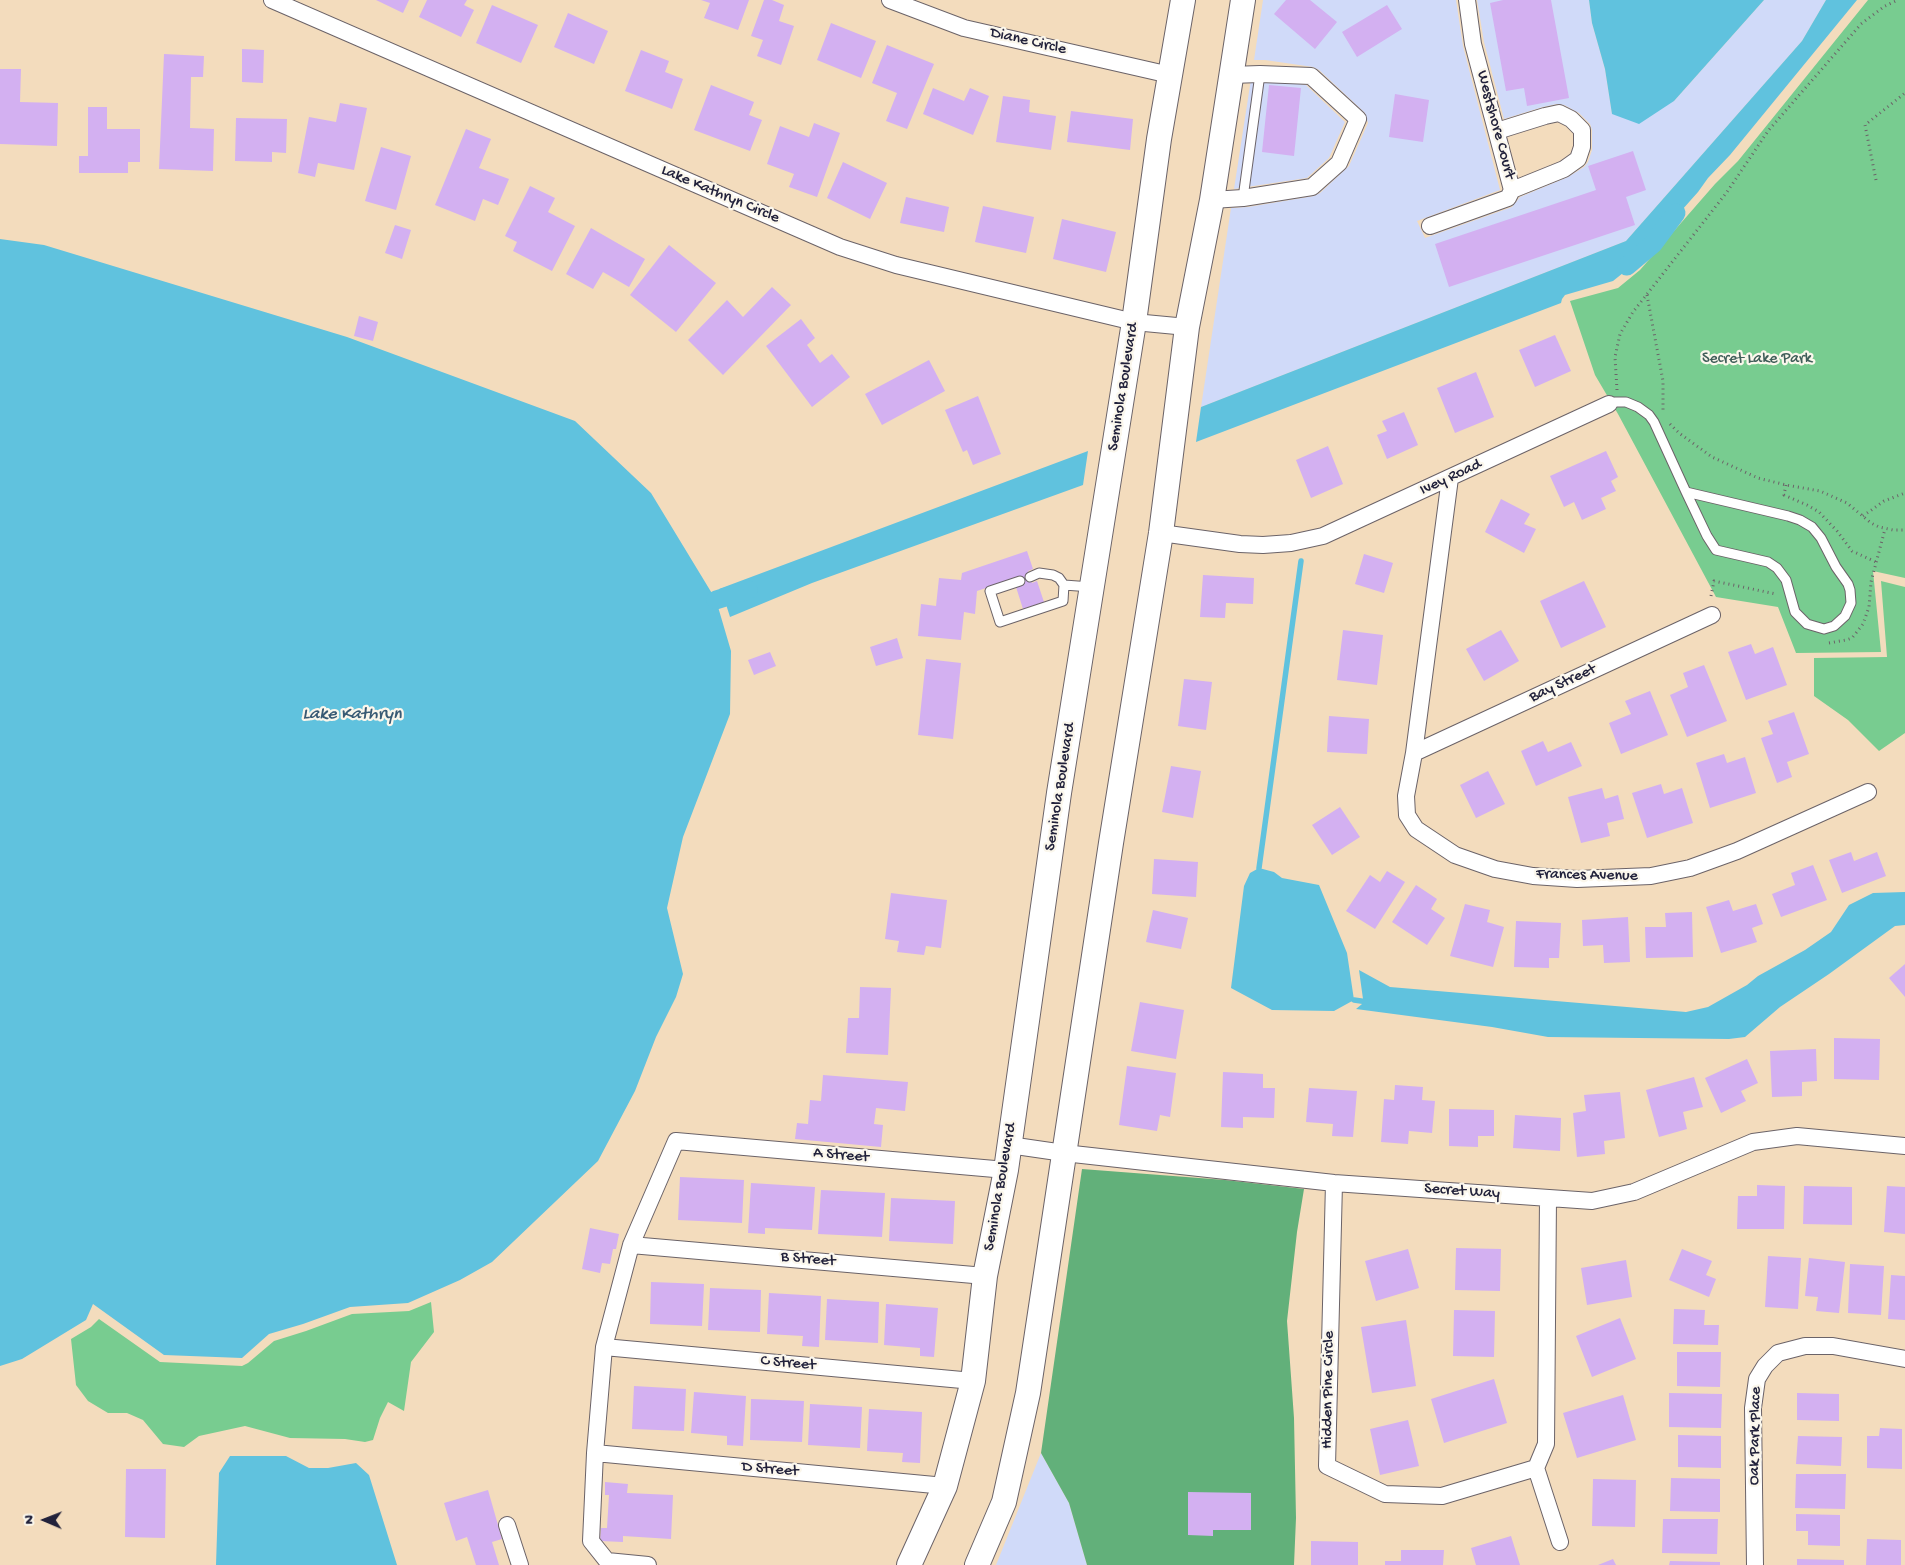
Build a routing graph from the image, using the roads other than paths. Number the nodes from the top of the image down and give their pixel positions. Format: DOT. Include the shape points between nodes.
graph roads {
  1 [pos="272,0"];
  2 [pos="890,0"];
  3 [pos="1183,0"];
  4 [pos="1243,0"];
  5 [pos="1466,0"];
  6 [pos="1260,74"];
  7 [pos="1170,75"];
  8 [pos="1231,75"];
  9 [pos="1496,131"];
  10 [pos="1512,190"];
  11 [pos="1242,198"];
  12 [pos="1212,200"];
  13 [pos="1430,226"];
  14 [pos="1134,322"];
  15 [pos="1187,327"];
  16 [pos="1614,403"];
  17 [pos="1450,478"];
  18 [pos="1686,492"];
  19 [pos="1161,533"];
  20 [pos="1030,577"];
  21 [pos="1020,581"];
  22 [pos="1064,585"];
  23 [pos="1091,588"];
  24 [pos="1712,615"];
  25 [pos="1414,753"];
  26 [pos="1868,792"];
  27 [pos="1009,1145"];
  28 [pos="1905,1146"];
  29 [pos="1064,1153"];
  30 [pos="1006,1170"];
  31 [pos="1334,1183"];
  32 [pos="1548,1198"];
  33 [pos="631,1245"];
  34 [pos="985,1276"];
  35 [pos="604,1347"];
  36 [pos="1905,1358"];
  37 [pos="973,1381"];
  38 [pos="595,1453"];
  39 [pos="1536,1468"];
  40 [pos="945,1486"];
  41 [pos="507,1525"];
  42 [pos="1560,1542"];
  43 [pos="520,1565"];
  44 [pos="648,1565"];
  45 [pos="909,1565"];
  46 [pos="977,1565"];
  47 [pos="1755,1565"];
  1 -- 14 [label="street, Lake Kathryn Circle" via="840,247 896,265"];
  2 -- 7 [label="street, Diane Circle" via="964,28"];
  3 -- 7 [label="main road, Seminola Boulevard"];
  4 -- 8 [label="main road"];
  5 -- 9 [label="street, Westshore Court" via="1473,44"];
  6 -- 8 [label="street"];
  6 -- 11 [label="lane"];
  6 -- 11 [label="street" via="1311,76 1358,119 1339,163 1312,186"];
  7 -- 14 [label="main road, Seminola Boulevard"];
  8 -- 12 [label="main road"];
  9 -- 10 [label="street, Westshore Court"];
  9 -- 10 [label="street" via="1559,113 1582,130 1578,159 1564,169"];
  10 -- 13 [label="street, Westshore Court" via="1508,198"];
  11 -- 12 [label="street"];
  12 -- 15 [label="main road"];
  14 -- 15 [label="street, Lake Kathryn Circle"];
  14 -- 23 [label="main road, Seminola Boulevard"];
  15 -- 19 [label="main road"];
  16 -- 17 [label="street, Ivey Road"];
  16 -- 18 [label="lane" via="1633,404 1649,415"];
  17 -- 19 [label="street, Ivey Road" via="1323,536 1299,541 1240,544"];
  17 -- 25 [label="street, Frances Avenue"];
  18 -- 18 [label="lane" via="1716,550 1768,562 1783,574 1795,612 1807,624 1824,629 1834,626 1845,616 1851,603 1848,584 1812,527 1788,516"];
  19 -- 29 [label="main road"];
  20 -- 22 [label="lane" via="1039,573 1053,575"];
  21 -- 22 [label="lane" via="990,591 1000,622 1063,601"];
  22 -- 23 [label="lane"];
  23 -- 27 [label="main road, Seminola Boulevard"];
  24 -- 25 [label="street, Bay Street"];
  25 -- 26 [label="street, Frances Avenue" via="1406,796 1407,815 1416,829 1455,855 1495,869 1533,876 1577,879 1651,876 1690,868 1738,851"];
  27 -- 29 [label="street, Secret Way"];
  27 -- 30 [label="main road, Seminola Boulevard"];
  28 -- 32 [label="street, Secret Way" via="1797,1136 1753,1142 1634,1192 1592,1201"];
  29 -- 31 [label="street, Secret Way"];
  29 -- 46 [label="main road" via="1028,1393 1004,1502"];
  30 -- 33 [label="street, A Street" via="676,1141"];
  30 -- 34 [label="main road, Seminola Boulevard"];
  31 -- 32 [label="street, Secret Way"];
  31 -- 39 [label="street, Hidden Pine Circle" via="1327,1466 1385,1494 1442,1496"];
  32 -- 39 [label="street" via="1546,1444"];
  33 -- 34 [label="street, B Street"];
  33 -- 35 [label="street"];
  34 -- 37 [label="main road, Seminola Boulevard"];
  35 -- 37 [label="street, C Street"];
  35 -- 38 [label="street"];
  36 -- 47 [label="street, Oak Park Place" via="1833,1346 1805,1346 1778,1354 1765,1366 1757,1379 1754,1408"];
  37 -- 40 [label="main road, Seminola Boulevard"];
  38 -- 40 [label="street, D Street"];
  38 -- 44 [label="street" via="591,1541 607,1560"];
  39 -- 42 [label="street"];
  40 -- 45 [label="main road, Seminola Boulevard"];
  41 -- 43 [label="street"];
}
